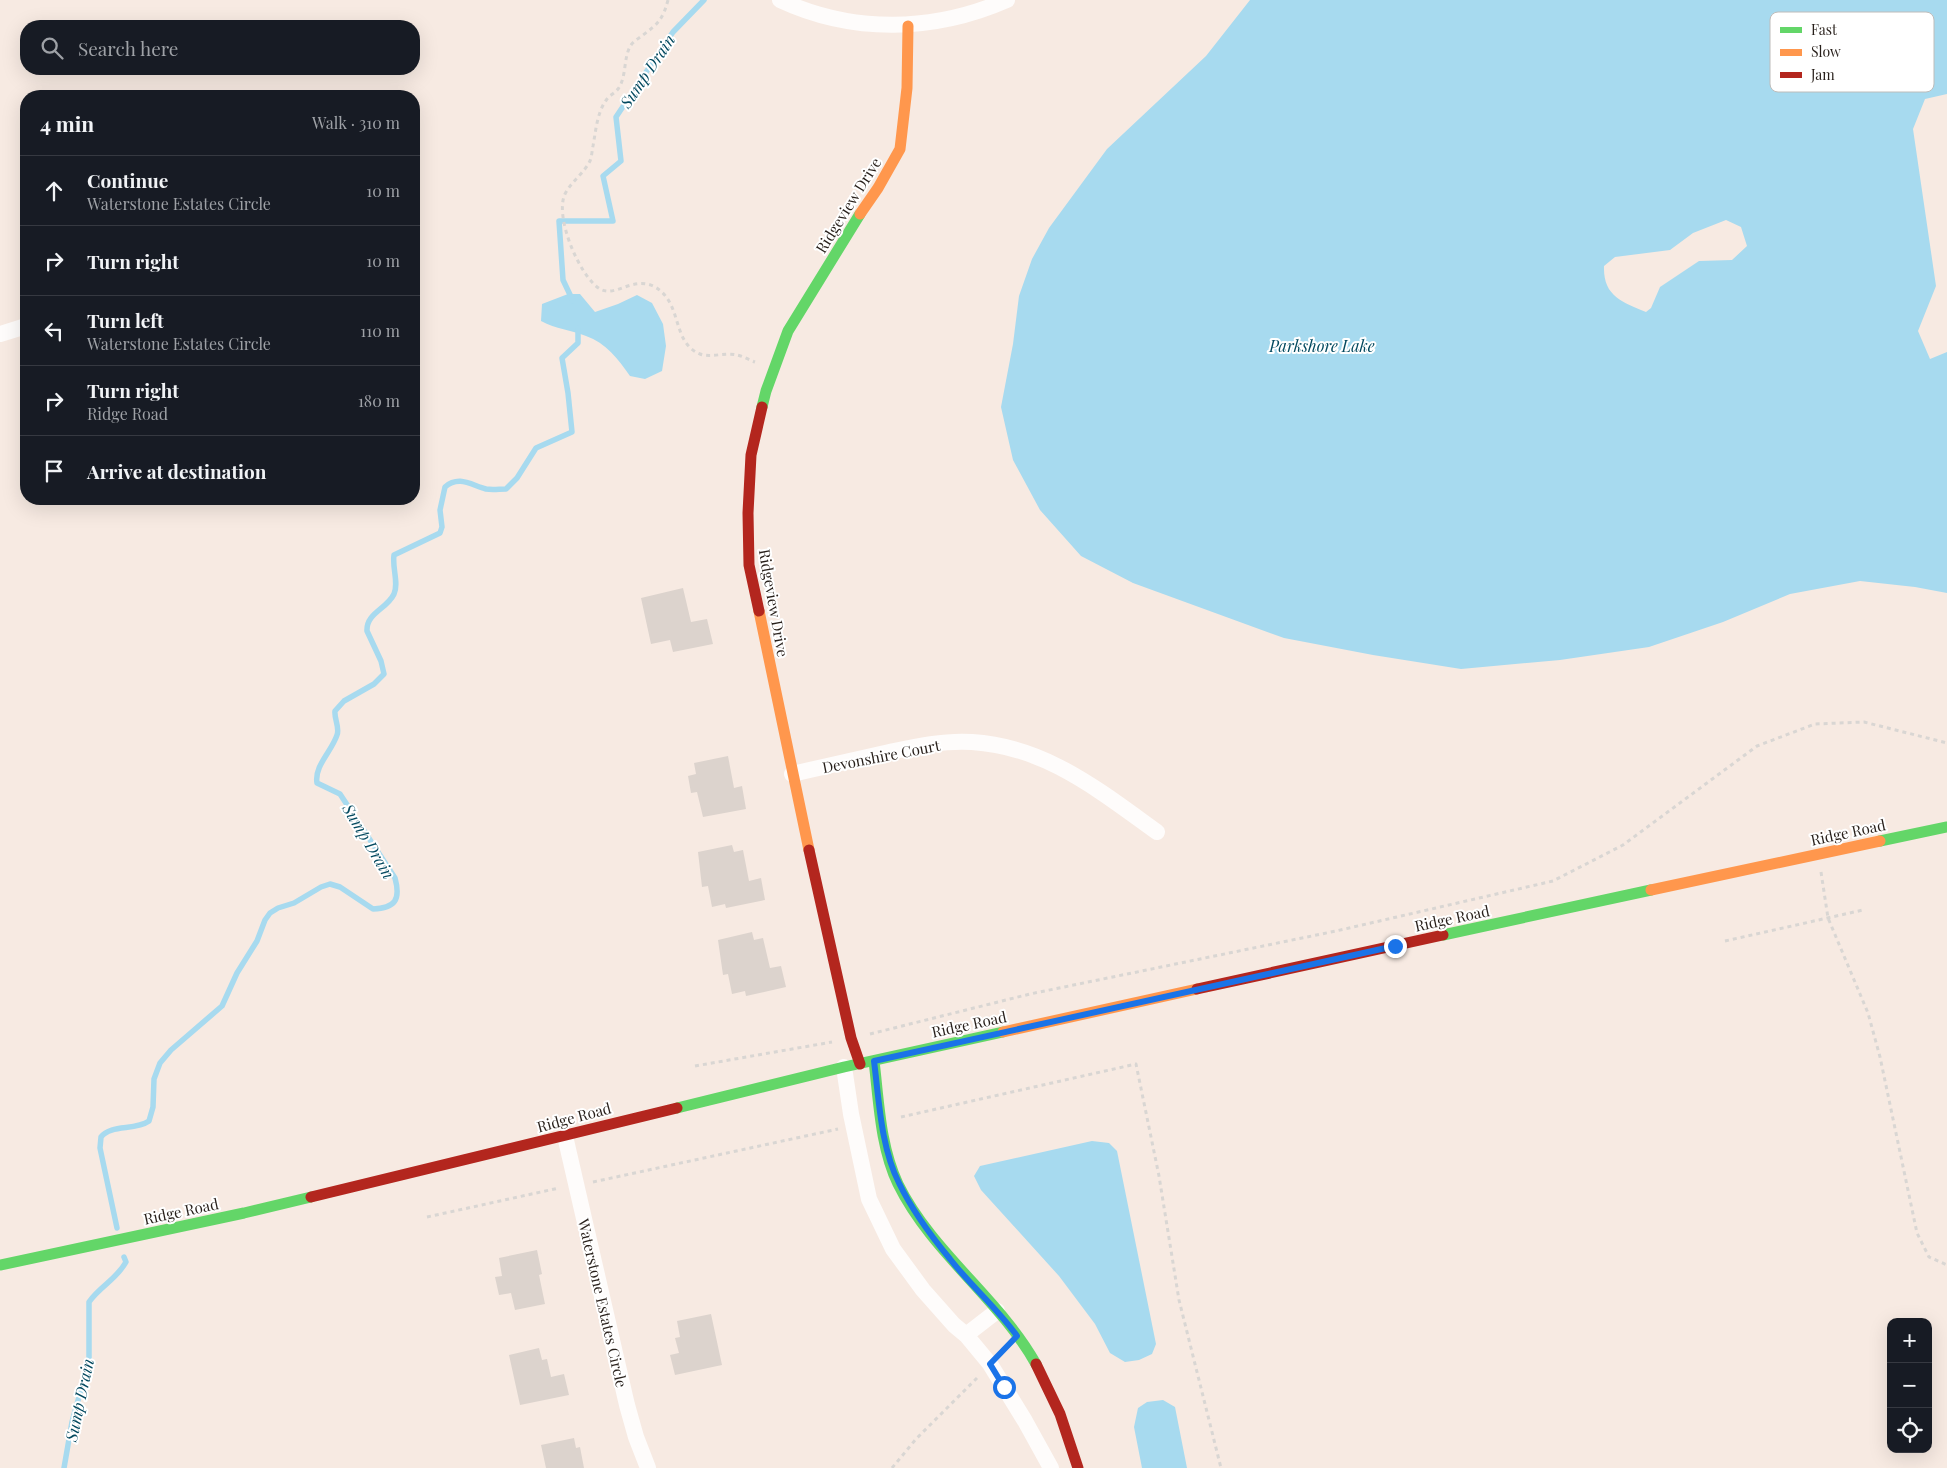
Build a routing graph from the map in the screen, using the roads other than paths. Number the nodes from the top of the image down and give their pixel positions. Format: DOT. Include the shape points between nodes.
graph roads {
  1 [pos="780,0"];
  2 [pos="1007,0"];
  3 [pos="908,26"];
  4 [pos="20,328"];
  5 [pos="0,334"];
  6 [pos="792,774"];
  7 [pos="1947,827"];
  8 [pos="1157,832"];
  9 [pos="874,1061"];
  10 [pos="852,1065"];
  11 [pos="565,1136"];
  12 [pos="0,1265"];
  13 [pos="997,1311"];
  14 [pos="966,1335"];
  15 [pos="648,1468"];
  16 [pos="1051,1468"];
  17 [pos="1078,1468"];
  1 -- 3 [label="street" via="812,13 844,20 878,26"];
  2 -- 3 [label="street" via="957,18"];
  3 -- 6 [label="street, Ridgeview Drive" via="907,88 900,149 788,331 766,391 750,455 749,565"];
  4 -- 5 [label="street"];
  6 -- 8 [label="street, Devonshire Court" via="919,746 951,742 986,744 1010,748 1058,766"];
  6 -- 10 [label="street, Ridgeview Drive" via="851,1038"];
  7 -- 9 [label="street, Ridge Road"];
  9 -- 10 [label="street, Ridge Road"];
  9 -- 13 [label="street" via="881,1121 898,1182 950,1260"];
  10 -- 11 [label="street, Ridge Road"];
  10 -- 14 [label="street" via="851,1114 869,1200 893,1250 923,1290"];
  11 -- 12 [label="street, Ridge Road" via="244,1213"];
  11 -- 15 [label="street, Waterstone Estates Circle" via="626,1405"];
  13 -- 14 [label="street"];
  13 -- 17 [label="street" via="1036,1363 1056,1402"];
  14 -- 16 [label="street" via="990,1364"];
}
